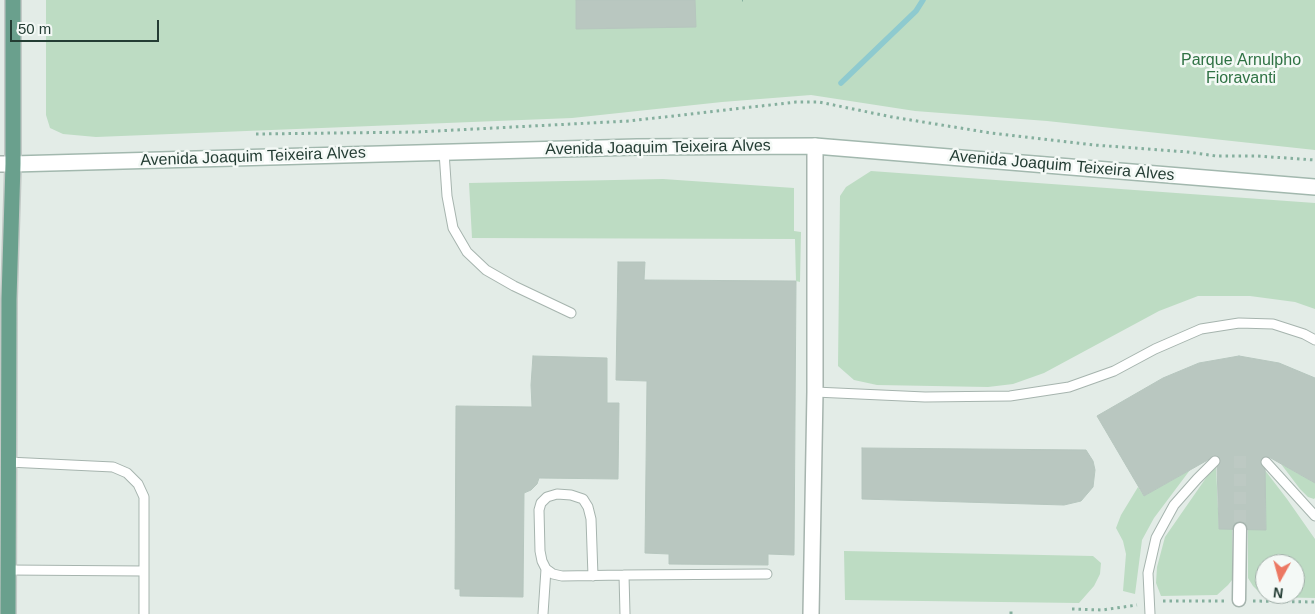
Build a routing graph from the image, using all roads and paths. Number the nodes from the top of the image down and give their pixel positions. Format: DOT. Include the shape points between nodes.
graph roads {
  1 [pos="13,0"];
  2 [pos="815,146"];
  3 [pos="444,152"];
  4 [pos="6,164"];
  5 [pos="1315,187"];
  6 [pos="572,313"];
  7 [pos="1315,340"];
  8 [pos="815,392"];
  9 [pos="1215,461"];
  10 [pos="8,462"];
  11 [pos="1266,462"];
  12 [pos="1315,516"];
  13 [pos="1240,529"];
  14 [pos="546,569"];
  15 [pos="8,570"];
  16 [pos="144,571"];
  17 [pos="766,574"];
  18 [pos="624,575"];
  19 [pos="593,576"];
  20 [pos="1239,600"];
  21 [pos="1150,602"];
  22 [pos="1315,602"];
  23 [pos="1011,608"];
  24 [pos="1072,609"];
  25 [pos="1095,612"];
  26 [pos="8,614"];
  27 [pos="144,614"];
  28 [pos="543,614"];
  29 [pos="625,614"];
  30 [pos="811,614"];
  31 [pos="1011,614"];
  32 [pos="1150,614"];
  1 -- 4 [label="main road"];
  2 -- 3 [label="main road, Avenida Joaquim Teixeira Alves" via="637,146"];
  2 -- 5 [label="main road, Avenida Joaquim Teixeira Alves"];
  2 -- 8 [label="main road"];
  3 -- 4 [label="main road, Avenida Joaquim Teixeira Alves"];
  3 -- 6 [label="lane" via="453,228 467,252 486,270"];
  4 -- 10 [label="main road"];
  7 -- 8 [label="lane" via="1273,324 1239,323 1201,329 1114,371 1069,386 1010,396 925,397"];
  8 -- 30 [label="main road"];
  9 -- 21 [label="lane" via="1174,505 1156,538 1148,573"];
  10 -- 15 [label="main road"];
  10 -- 16 [label="lane" via="113,467 127,474 138,484 144,497"];
  11 -- 12 [label="lane"];
  13 -- 20 [label="street"];
  14 -- 19 [label="lane" via="562,576"];
  14 -- 19 [label="lane" via="540,551 541,503 547,497 571,494 582,499 588,507"];
  14 -- 28 [label="lane"];
  15 -- 16 [label="lane"];
  15 -- 26 [label="main road"];
  16 -- 27 [label="lane"];
  17 -- 18 [label="lane"];
  18 -- 19 [label="lane"];
  18 -- 29 [label="lane"];
  20 -- 21 [label="path"];
  20 -- 22 [label="path"];
  21 -- 25 [label="path"];
  21 -- 32 [label="lane"];
  23 -- 31 [label="path"];
  24 -- 25 [label="path"];
}
